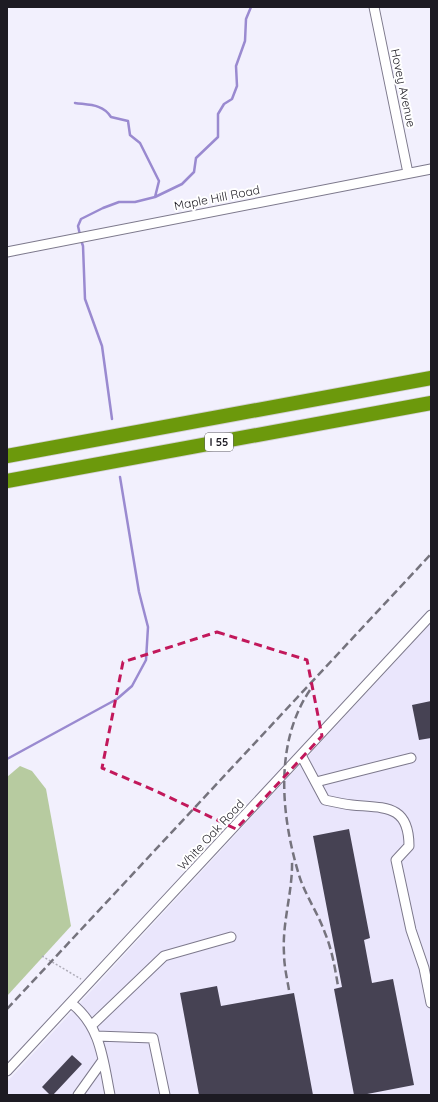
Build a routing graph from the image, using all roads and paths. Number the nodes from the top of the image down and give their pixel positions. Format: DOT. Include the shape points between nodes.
graph roads {
  1 [pos="374,7"];
  2 [pos="431,169"];
  3 [pos="408,173"];
  4 [pos="7,252"];
  5 [pos="431,378"];
  6 [pos="431,403"];
  7 [pos="7,456"];
  8 [pos="7,481"];
  9 [pos="431,615"];
  10 [pos="301,755"];
  11 [pos="411,758"];
  12 [pos="316,782"];
  13 [pos="231,937"];
  14 [pos="42,956"];
  15 [pos="88,984"];
  16 [pos="71,1003"];
  17 [pos="431,1003"];
  18 [pos="92,1025"];
  19 [pos="96,1036"];
  20 [pos="103,1060"];
  21 [pos="7,1071"];
  22 [pos="78,1095"];
  23 [pos="110,1095"];
  24 [pos="165,1095"];
  1 -- 3 [label="street, Hovey Avenue"];
  2 -- 3 [label="street, Maple Hill Road"];
  3 -- 4 [label="street, Maple Hill Road"];
  5 -- 7 [label="highway, I 55"];
  6 -- 8 [label="highway, I 55"];
  9 -- 10 [label="street, White Oak Road"];
  10 -- 12 [label="street"];
  10 -- 15 [label="street, White Oak Road"];
  11 -- 12 [label="street"];
  12 -- 17 [label="street" via="325,800 349,805 390,808 405,821 409,846 396,860 411,930 424,968"];
  13 -- 18 [label="street" via="164,956"];
  14 -- 15 [label="path"];
  15 -- 16 [label="street, White Oak Road"];
  16 -- 18 [label="street"];
  16 -- 21 [label="street, White Oak Road"];
  18 -- 19 [label="street"];
  19 -- 20 [label="street"];
  19 -- 24 [label="street" via="153,1038"];
  20 -- 22 [label="street"];
  20 -- 23 [label="street"];
}
